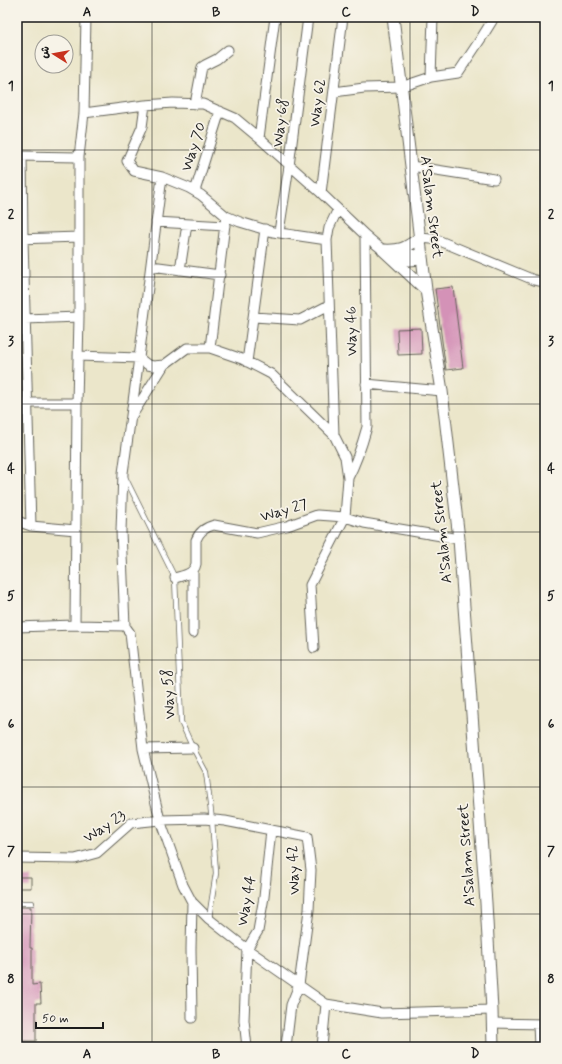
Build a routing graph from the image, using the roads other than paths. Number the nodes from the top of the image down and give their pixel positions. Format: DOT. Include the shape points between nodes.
graph roads {
  1 [pos="86,17"];
  2 [pos="275,17"];
  3 [pos="308,17"];
  4 [pos="344,17"];
  5 [pos="393,17"];
  6 [pos="433,17"];
  7 [pos="493,17"];
  8 [pos="228,50"];
  9 [pos="431,77"];
  10 [pos="401,87"];
  11 [pos="334,92"];
  12 [pos="195,104"];
  13 [pos="145,106"];
  14 [pos="220,111"];
  15 [pos="84,113"];
  16 [pos="259,138"];
  17 [pos="20,156"];
  18 [pos="80,157"];
  19 [pos="290,166"];
  20 [pos="411,166"];
  21 [pos="162,177"];
  22 [pos="494,179"];
  23 [pos="195,191"];
  24 [pos="320,193"];
  25 [pos="338,210"];
  26 [pos="226,216"];
  27 [pos="156,222"];
  28 [pos="187,224"];
  29 [pos="225,226"];
  30 [pos="265,229"];
  31 [pos="279,232"];
  32 [pos="365,235"];
  33 [pos="79,237"];
  34 [pos="420,238"];
  35 [pos="20,239"];
  36 [pos="327,240"];
  37 [pos="383,250"];
  38 [pos="395,251"];
  39 [pos="423,260"];
  40 [pos="151,266"];
  41 [pos="180,270"];
  42 [pos="220,275"];
  43 [pos="545,282"];
  44 [pos="426,290"];
  45 [pos="329,305"];
  46 [pos="79,317"];
  47 [pos="254,317"];
  48 [pos="25,319"];
  49 [pos="210,348"];
  50 [pos="78,356"];
  51 [pos="139,358"];
  52 [pos="248,362"];
  53 [pos="164,365"];
  54 [pos="366,384"];
  55 [pos="442,391"];
  56 [pos="28,402"];
  57 [pos="17,403"];
  58 [pos="77,403"];
  59 [pos="131,417"];
  60 [pos="334,435"];
  61 [pos="123,473"];
  62 [pos="348,478"];
  63 [pos="345,517"];
  64 [pos="17,521"];
  65 [pos="31,526"];
  66 [pos="76,530"];
  67 [pos="459,539"];
  68 [pos="193,571"];
  69 [pos="175,578"];
  70 [pos="75,625"];
  71 [pos="125,626"];
  72 [pos="17,627"];
  73 [pos="193,633"];
  74 [pos="314,648"];
  75 [pos="193,748"];
  76 [pos="142,749"];
  77 [pos="160,820"];
  78 [pos="212,820"];
  79 [pos="271,830"];
  80 [pos="17,858"];
  81 [pos="192,902"];
  82 [pos="17,903"];
  83 [pos="32,903"];
  84 [pos="209,918"];
  85 [pos="247,949"];
  86 [pos="299,985"];
  87 [pos="326,1004"];
  88 [pos="492,1010"];
  89 [pos="192,1018"];
  90 [pos="492,1023"];
  91 [pos="542,1024"];
  92 [pos="247,1047"];
  93 [pos="286,1047"];
  94 [pos="322,1047"];
  95 [pos="493,1047"];
  96 [pos="539,1047"];
  1 -- 15 [label="street"];
  2 -- 16 [label="street"];
  3 -- 19 [label="street, Way 68"];
  4 -- 11 [label="street, Way 62"];
  5 -- 10 [label="street, A'Salam Street"];
  6 -- 9 [label="street"];
  7 -- 9 [label="street" via="458,73"];
  8 -- 12 [label="street" via="202,67"];
  9 -- 10 [label="street"];
  10 -- 11 [label="street"];
  10 -- 20 [label="street, A'Salam Street"];
  11 -- 24 [label="street, Way 62"];
  12 -- 13 [label="street"];
  12 -- 14 [label="street" via="203,104"];
  13 -- 15 [label="street"];
  13 -- 21 [label="street" via="142,127 127,161 134,171"];
  14 -- 16 [label="street" via="235,118"];
  14 -- 23 [label="street, Way 70"];
  15 -- 18 [label="street"];
  16 -- 19 [label="street"];
  17 -- 18 [label="street"];
  17 -- 35 [label="street"];
  18 -- 33 [label="street"];
  19 -- 24 [label="street"];
  19 -- 31 [label="street, Way 68"];
  20 -- 22 [label="street"];
  20 -- 34 [label="street, A'Salam Street"];
  21 -- 23 [label="street"];
  21 -- 27 [label="street"];
  23 -- 26 [label="street"];
  24 -- 25 [label="street"];
  25 -- 32 [label="street"];
  25 -- 36 [label="street" via="329,228"];
  26 -- 29 [label="street"];
  26 -- 30 [label="street"];
  27 -- 28 [label="street"];
  27 -- 40 [label="street"];
  28 -- 29 [label="street"];
  28 -- 41 [label="street"];
  29 -- 42 [label="street"];
  30 -- 31 [label="street"];
  30 -- 47 [label="street"];
  31 -- 36 [label="street"];
  32 -- 37 [label="street"];
  32 -- 54 [label="street, Way 46"];
  33 -- 35 [label="street"];
  33 -- 46 [label="street"];
  34 -- 38 [label="street" via="405,249"];
  34 -- 39 [label="street, A'Salam Street"];
  34 -- 43 [label="street" via="440,241 534,280"];
  35 -- 48 [label="street"];
  36 -- 45 [label="street"];
  37 -- 38 [label="street"];
  37 -- 39 [label="street" via="407,261"];
  37 -- 44 [label="street"];
  38 -- 39 [label="street" via="415,255"];
  39 -- 44 [label="street, A'Salam Street"];
  40 -- 41 [label="street"];
  40 -- 51 [label="street"];
  41 -- 42 [label="street"];
  42 -- 49 [label="street"];
  44 -- 55 [label="street, A'Salam Street"];
  45 -- 47 [label="street" via="300,320"];
  45 -- 60 [label="street"];
  46 -- 48 [label="street"];
  46 -- 50 [label="street"];
  47 -- 52 [label="street"];
  48 -- 56 [label="street"];
  49 -- 52 [label="street"];
  49 -- 53 [label="street" via="187,348"];
  50 -- 51 [label="street"];
  50 -- 58 [label="street"];
  51 -- 53 [label="street" via="148,365"];
  51 -- 59 [label="street"];
  52 -- 60 [label="street" via="271,374"];
  53 -- 59 [label="street"];
  54 -- 55 [label="street"];
  54 -- 62 [label="street, Way 46" via="367,427 361,449"];
  55 -- 67 [label="street, A'Salam Street"];
  56 -- 57 [label="street"];
  56 -- 58 [label="street"];
  56 -- 65 [label="street"];
  58 -- 66 [label="street"];
  59 -- 61 [label="street"];
  60 -- 62 [label="street" via="345,457"];
  61 -- 69 [label="lane, Way 58"];
  61 -- 71 [label="street" via="121,531"];
  62 -- 63 [label="street"];
  63 -- 67 [label="street, Way 27" via="364,523"];
  63 -- 68 [label="street, Way 27" via="316,516 258,533 214,525 208,527 196,540 196,564"];
  63 -- 74 [label="street" via="310,585"];
  64 -- 65 [label="street"];
  65 -- 66 [label="street"];
  66 -- 70 [label="street"];
  67 -- 88 [label="street, A'Salam Street"];
  68 -- 69 [label="street"];
  68 -- 73 [label="street"];
  69 -- 75 [label="lane, Way 58" via="181,722"];
  70 -- 71 [label="street"];
  70 -- 72 [label="street"];
  71 -- 76 [label="street" via="130,633"];
  75 -- 76 [label="street"];
  75 -- 78 [label="lane, Way 58" via="206,772"];
  76 -- 77 [label="street"];
  77 -- 78 [label="street, Way 42"];
  77 -- 80 [label="street, Way 23" via="131,823 96,853 75,859"];
  77 -- 81 [label="street" via="183,885"];
  78 -- 79 [label="street, Way 42"];
  78 -- 84 [label="lane, Way 58" via="216,873"];
  79 -- 85 [label="street, Way 44" via="258,931"];
  79 -- 86 [label="street, Way 42" via="306,837 311,870 310,910"];
  81 -- 84 [label="street"];
  81 -- 89 [label="street"];
  82 -- 83 [label="lane"];
  84 -- 85 [label="street"];
  85 -- 86 [label="street"];
  85 -- 92 [label="street, Way 44" via="244,1020"];
  86 -- 87 [label="street"];
  86 -- 93 [label="street, Way 42" via="291,1005"];
  87 -- 88 [label="street" via="382,1013"];
  87 -- 94 [label="street"];
  88 -- 90 [label="street, A'Salam Street"];
  90 -- 91 [label="street"];
  90 -- 95 [label="street, A'Salam Street"];
  91 -- 96 [label="street"];
}
